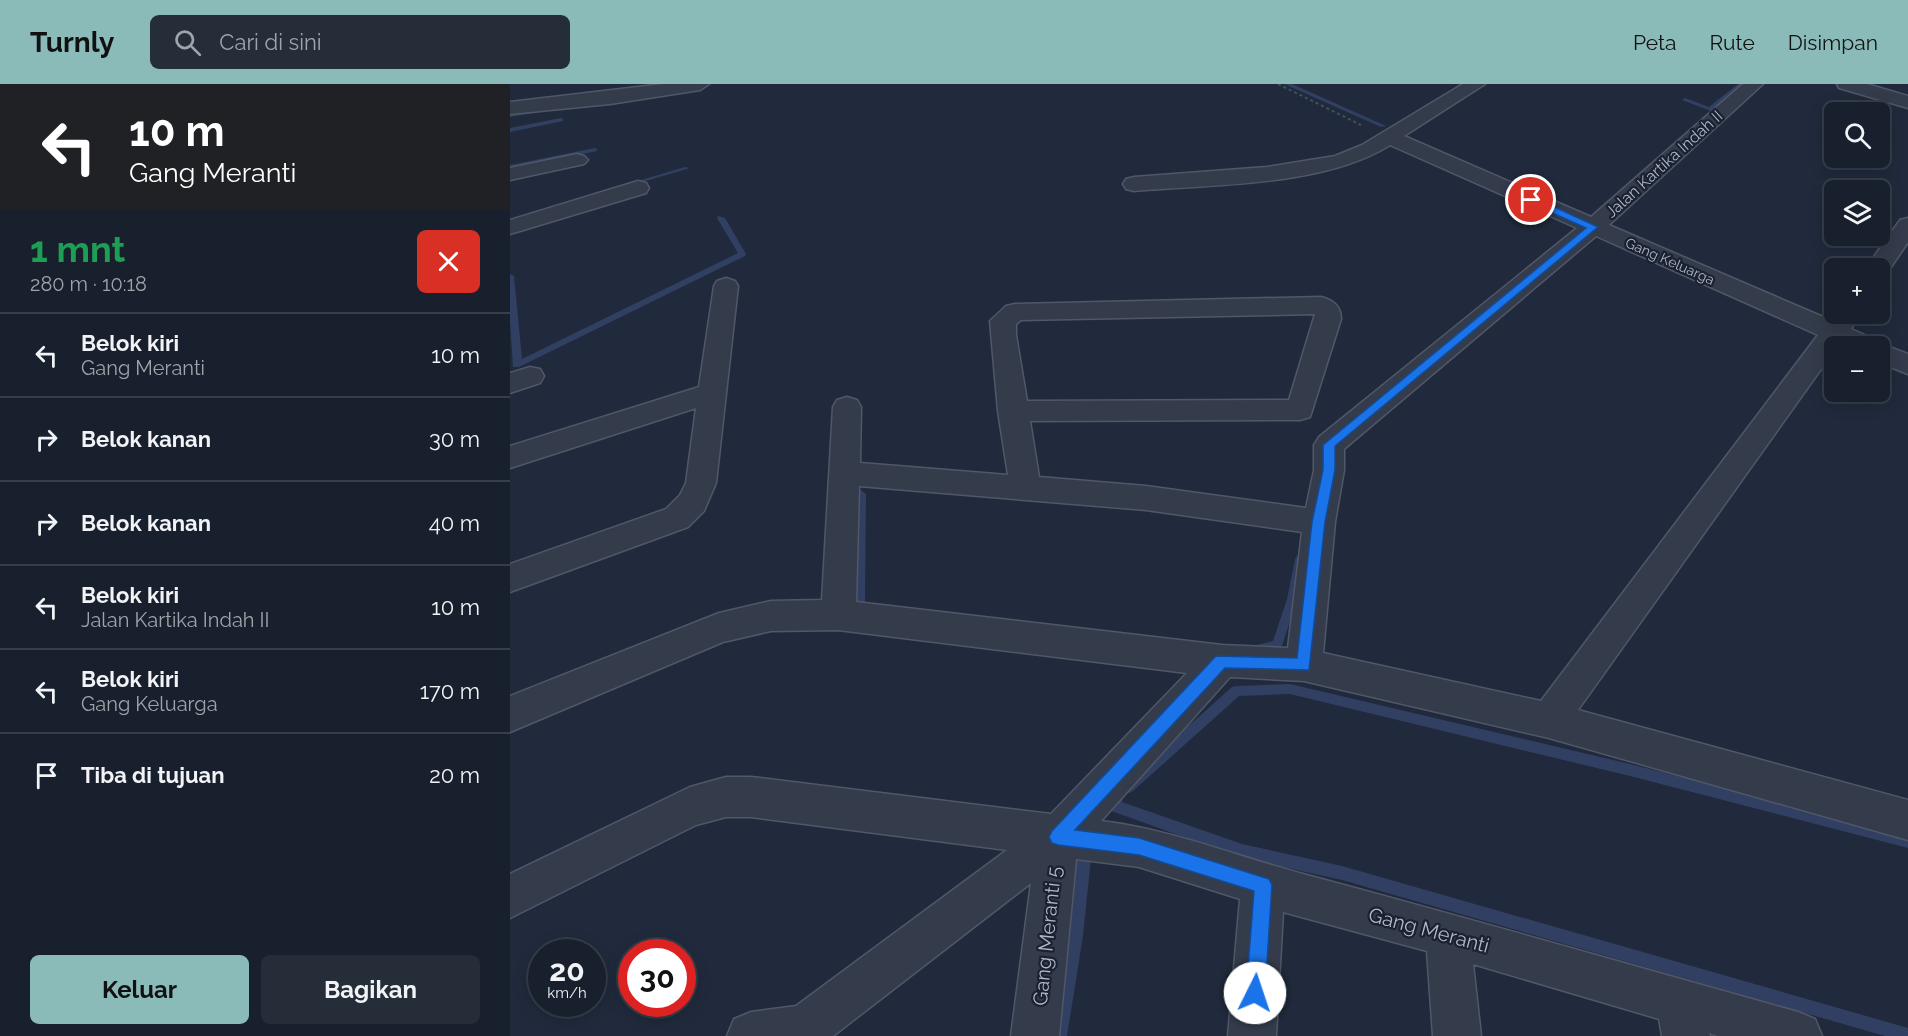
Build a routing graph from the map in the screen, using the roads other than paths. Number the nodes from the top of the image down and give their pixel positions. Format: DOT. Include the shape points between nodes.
graph roads {
  1 [pos="700,84"];
  2 [pos="1476,84"];
  3 [pos="1754,84"];
  4 [pos="1846,84"];
  5 [pos="1908,102"];
  6 [pos="510,108"];
  7 [pos="576,114"];
  8 [pos="510,128"];
  9 [pos="1388,137"];
  10 [pos="577,160"];
  11 [pos="510,174"];
  12 [pos="1134,184"];
  13 [pos="638,188"];
  14 [pos="1908,225"];
  15 [pos="510,227"];
  16 [pos="1593,227"];
  17 [pos="1885,258"];
  18 [pos="726,286"];
  19 [pos="1824,316"];
  20 [pos="1840,324"];
  21 [pos="1842,324"];
  22 [pos="1856,336"];
  23 [pos="1890,357"];
  24 [pos="1908,365"];
  25 [pos="714,392"];
  26 [pos="847,407"];
  27 [pos="1300,410"];
  28 [pos="1012,411"];
  29 [pos="1329,445"];
  30 [pos="510,457"];
  31 [pos="845,473"];
  32 [pos="1025,486"];
  33 [pos="1319,522"];
  34 [pos="510,578"];
  35 [pos="838,615"];
  36 [pos="1222,661"];
  37 [pos="1304,665"];
  38 [pos="510,714"];
  39 [pos="1549,720"];
  40 [pos="1908,820"];
  41 [pos="1058,837"];
  42 [pos="1263,885"];
  43 [pos="510,897"];
  44 [pos="1448,935"];
  45 [pos="1682,1019"];
  46 [pos="798,1033"];
  47 [pos="751,1036"];
  48 [pos="1035,1036"];
  49 [pos="1252,1036"];
  50 [pos="1457,1036"];
  51 [pos="1798,1036"];
  1 -- 6 [label="street"];
  2 -- 9 [label="street"];
  3 -- 16 [label="street, Jalan Kartika Indah II"];
  4 -- 5 [label="street"];
  7 -- 8 [label="street"];
  9 -- 12 [label="street" via="1357,156 1331,164"];
  9 -- 16 [label="street, Gang Keluarga"];
  10 -- 11 [label="street"];
  13 -- 15 [label="street"];
  14 -- 17 [label="street"];
  16 -- 19 [label="street, Gang Keluarga"];
  16 -- 29 [label="street, Jalan Kartika Indah II"];
  18 -- 25 [label="street"];
  20 -- 39 [label="street"];
  21 -- 22 [label="street, Gang Keluarga"];
  23 -- 24 [label="street"];
  25 -- 30 [label="street"];
  25 -- 34 [label="street" via="702,483 686,512"];
  26 -- 31 [label="street"];
  27 -- 28 [label="street"];
  27 -- 28 [label="street" via="1328,320 1328,312 1321,305 1016,312 1004,321 1002,335"];
  27 -- 29 [label="street"];
  28 -- 32 [label="street"];
  29 -- 33 [label="street" via="1329,470"];
  31 -- 32 [label="street"];
  31 -- 35 [label="street"];
  32 -- 33 [label="street"];
  33 -- 37 [label="street"];
  35 -- 36 [label="street"];
  35 -- 38 [label="street" via="771,616 719,628"];
  36 -- 37 [label="street"];
  36 -- 41 [label="street"];
  37 -- 39 [label="street"];
  39 -- 40 [label="street"];
  41 -- 42 [label="street, Gang Meranti" via="1139,846"];
  41 -- 43 [label="street, Gang Meranti" via="726,797 690,807"];
  41 -- 46 [label="street"];
  41 -- 48 [label="street, Gang Meranti 5"];
  42 -- 44 [label="street, Gang Meranti"];
  42 -- 49 [label="street"];
  44 -- 45 [label="street, Gang Meranti"];
  44 -- 50 [label="street"];
  45 -- 51 [label="street, Gang Meranti"];
  46 -- 47 [label="street"];
}
